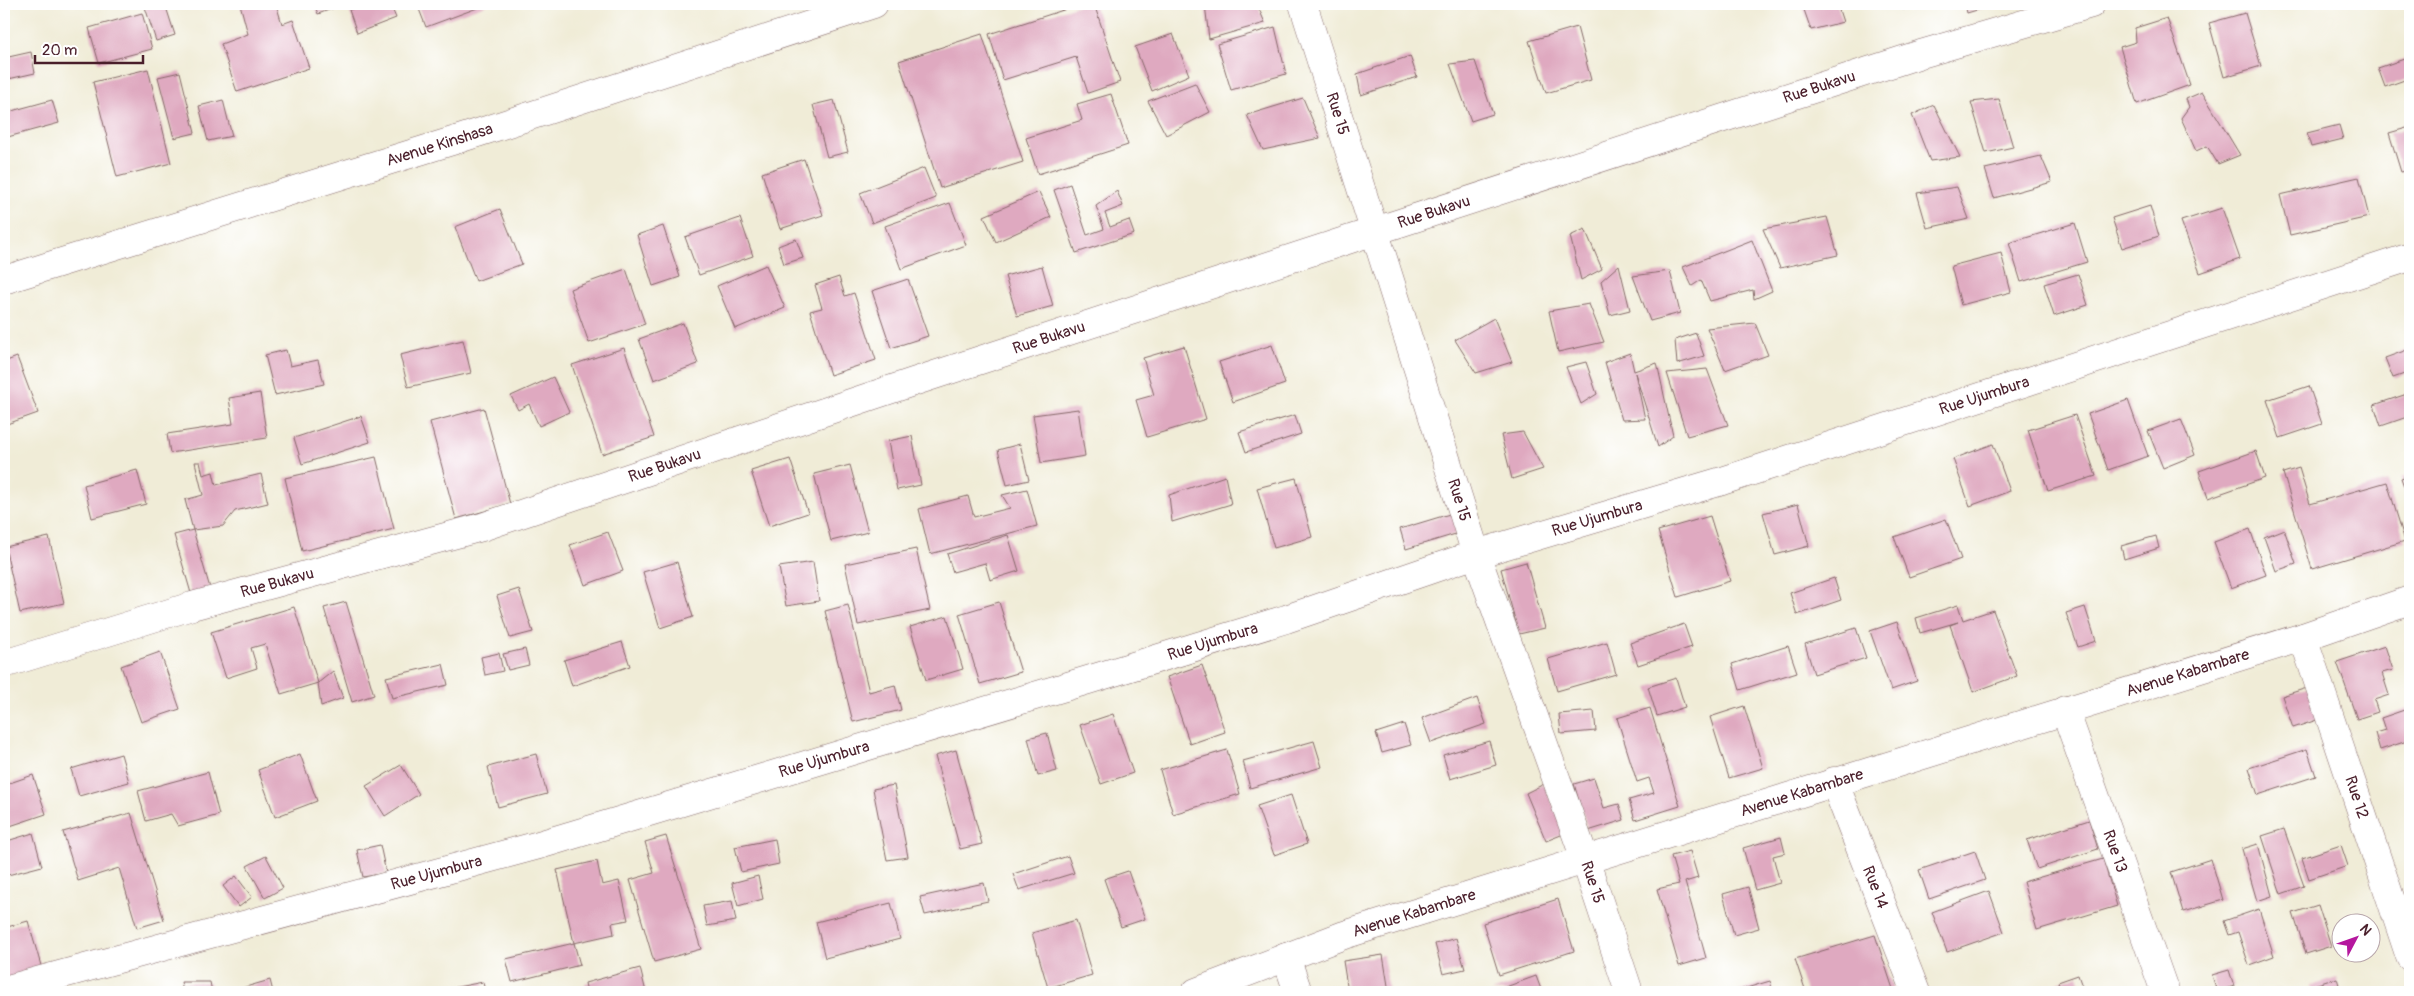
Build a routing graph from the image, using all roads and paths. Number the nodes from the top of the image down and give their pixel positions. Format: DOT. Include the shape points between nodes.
graph roads {
  1 [pos="874,4"];
  2 [pos="1303,4"];
  3 [pos="2091,4"];
  4 [pos="1375,230"];
  5 [pos="2410,257"];
  6 [pos="4,280"];
  7 [pos="1476,554"];
  8 [pos="2410,600"];
  9 [pos="2303,637"];
  10 [pos="4,664"];
  11 [pos="2065,710"];
  12 [pos="1834,781"];
  13 [pos="1586,862"];
  14 [pos="1286,957"];
  15 [pos="2410,957"];
  16 [pos="4,990"];
  17 [pos="1196,992"];
  18 [pos="1298,992"];
  19 [pos="1629,992"];
  20 [pos="1916,992"];
  21 [pos="2165,992"];
  1 -- 6 [label="street, Avenue Kinshasa" via="462,138"];
  2 -- 4 [label="street, Rue 15"];
  3 -- 4 [label="street, Rue Bukavu" via="1921,54"];
  4 -- 7 [label="street, Rue 15"];
  4 -- 10 [label="street, Rue Bukavu" via="482,528 192,606"];
  5 -- 7 [label="street, Rue Ujumbura" via="1722,481"];
  7 -- 13 [label="street, Rue 15"];
  7 -- 16 [label="street, Rue Ujumbura" via="1267,625 540,845"];
  8 -- 9 [label="street, Avenue Kabambare"];
  9 -- 11 [label="street, Avenue Kabambare"];
  9 -- 15 [label="street, Rue 12"];
  11 -- 12 [label="street, Avenue Kabambare"];
  11 -- 21 [label="street, Rue 13"];
  12 -- 13 [label="street, Avenue Kabambare"];
  12 -- 20 [label="street, Rue 14"];
  13 -- 14 [label="street, Avenue Kabambare" via="1344,935"];
  13 -- 19 [label="street, Rue 15"];
  14 -- 17 [label="street, Avenue Kabambare"];
  14 -- 18 [label="street"];
}
